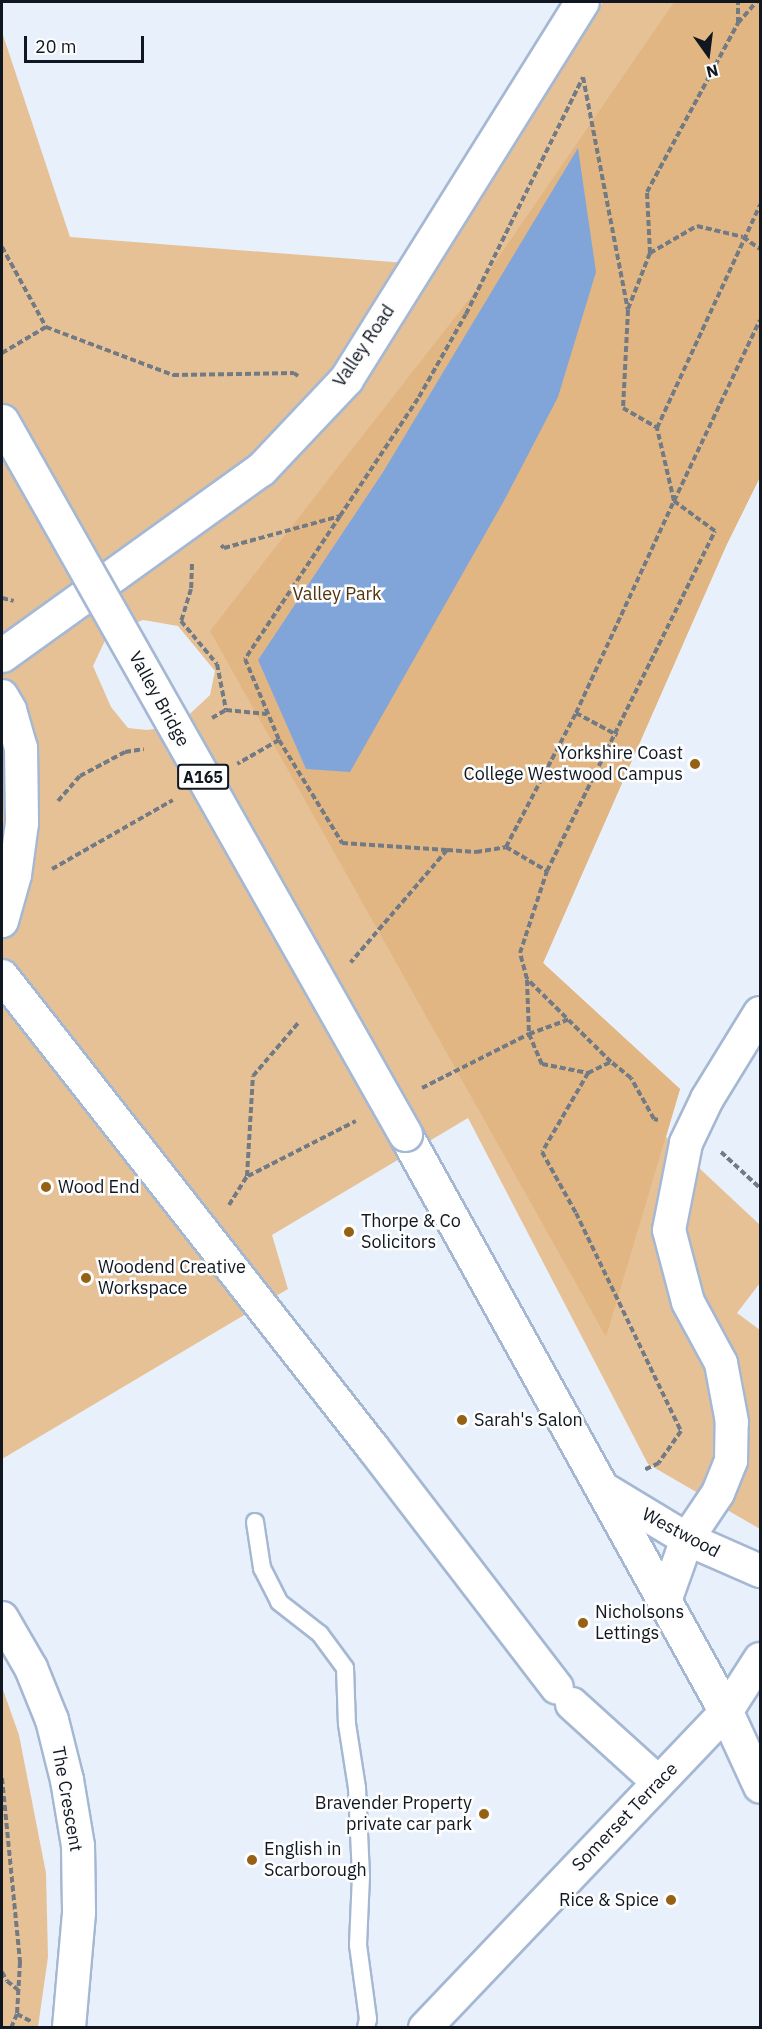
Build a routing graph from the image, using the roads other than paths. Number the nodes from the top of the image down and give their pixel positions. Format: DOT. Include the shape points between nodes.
graph roads {
  1 [pos="582,2"];
  2 [pos="2,421"];
  3 [pos="2,656"];
  4 [pos="2,696"];
  5 [pos="5,907"];
  6 [pos="2,976"];
  7 [pos="760,1013"];
  8 [pos="604,1489"];
  9 [pos="255,1522"];
  10 [pos="687,1539"];
  11 [pos="760,1571"];
  12 [pos="665,1601"];
  13 [pos="2,1618"];
  14 [pos="760,1659"];
  15 [pos="726,1712"];
  16 [pos="760,1756"];
  17 [pos="658,1782"];
  18 [pos="760,1786"];
  19 [pos="69,2028"];
  20 [pos="366,2028"];
  21 [pos="425,2028"];
  1 -- 3 [label="main road, Valley Road" via="346,379 261,469"];
  2 -- 8 [label="main road, Valley Bridge / A165, bridge"];
  4 -- 5 [label="street" via="21,748 22,823"];
  6 -- 17 [label="street" via="565,1696"];
  7 -- 10 [label="street" via="707,1099 686,1143 669,1230 688,1302 721,1363 732,1422 731,1461 718,1493"];
  8 -- 10 [label="street, Westwood"];
  8 -- 12 [label="main road, A165"];
  9 -- 20 [label="lane" via="262,1568 279,1602 320,1634 345,1668 346,1724 357,1788 361,1876 358,1945"];
  10 -- 11 [label="street, Westwood"];
  10 -- 12 [label="street"];
  12 -- 15 [label="main road, A165"];
  13 -- 19 [label="street, The Crescent" via="31,1668 52,1720 78,1846 79,1913"];
  14 -- 15 [label="street"];
  15 -- 16 [label="main road, A165"];
  15 -- 17 [label="street, Somerset Terrace"];
  15 -- 18 [label="main road, A165"];
  17 -- 21 [label="street, Somerset Terrace"];
}
